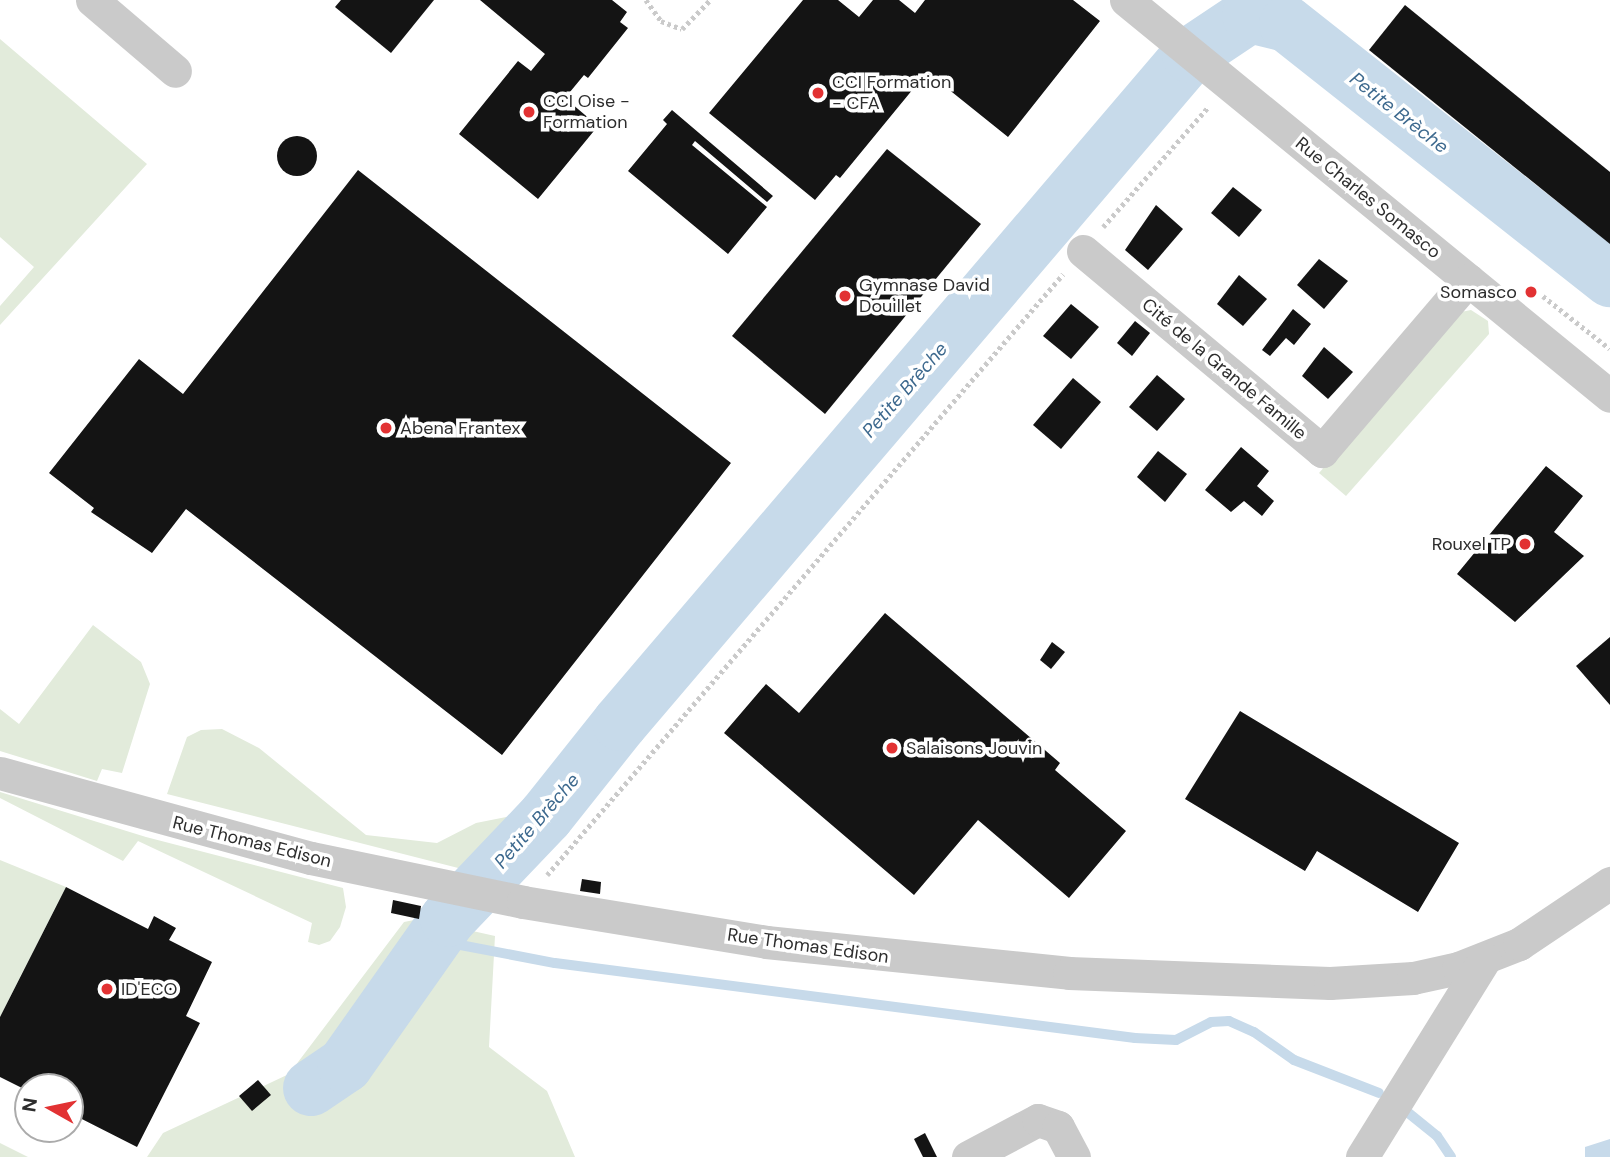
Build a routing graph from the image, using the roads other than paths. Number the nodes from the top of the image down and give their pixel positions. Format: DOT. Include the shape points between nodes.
graph roads {
  1 [pos="92,0"];
  2 [pos="1126,0"];
  3 [pos="175,71"];
  4 [pos="1083,251"];
  5 [pos="1468,279"];
  6 [pos="1610,396"];
  7 [pos="0,773"];
  8 [pos="1610,883"];
  9 [pos="1485,959"];
  10 [pos="968,1157"];
  11 [pos="1074,1157"];
  12 [pos="1362,1157"];
  1 -- 3 [label="street"];
  2 -- 5 [label="street, Rue Charles Somasco"];
  4 -- 5 [label="street, Cité de la Grande Famille" via="1322,451"];
  5 -- 6 [label="street, Rue Charles Somasco"];
  7 -- 9 [label="street, Rue Thomas Edison" via="204,831 444,887 793,946 1069,973 1359,983 1439,974"];
  8 -- 9 [label="street, Rue Thomas Edison" via="1553,924"];
  9 -- 12 [label="street"];
  10 -- 11 [label="street" via="1038,1120 1058,1127"];
}
